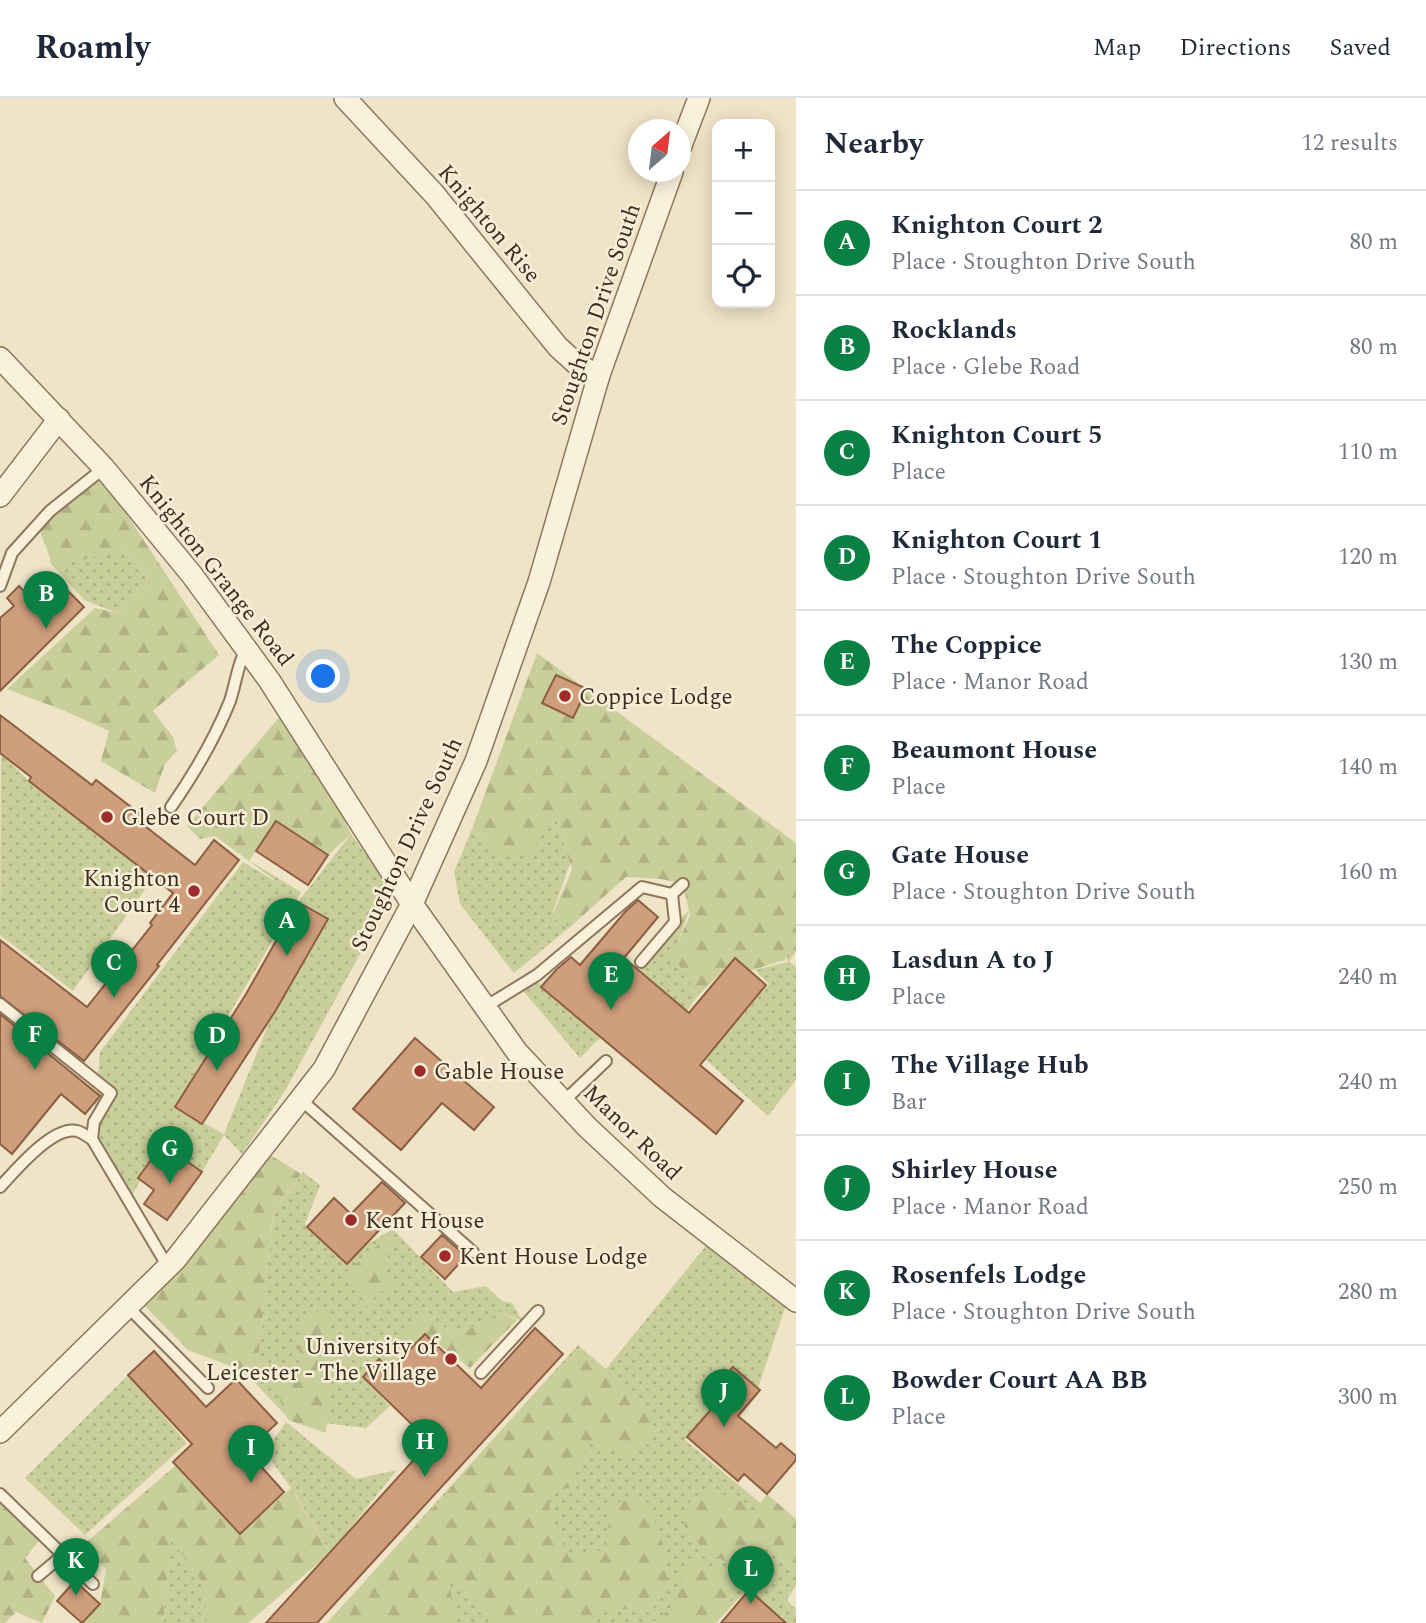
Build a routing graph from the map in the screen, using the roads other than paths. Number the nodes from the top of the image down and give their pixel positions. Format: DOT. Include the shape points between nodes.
graph roads {
  1 [pos="345,98"];
  2 [pos="699,98"];
  3 [pos="691,120"];
  4 [pos="668,182"];
  5 [pos="0,358"];
  6 [pos="599,375"];
  7 [pos="60,419"];
  8 [pos="104,468"];
  9 [pos="0,496"];
  10 [pos="0,586"];
  11 [pos="246,649"];
  12 [pos="171,807"];
  13 [pos="683,884"];
  14 [pos="672,894"];
  15 [pos="412,904"];
  16 [pos="641,962"];
  17 [pos="0,1004"];
  18 [pos="485,1007"];
  19 [pos="606,1061"];
  20 [pos="300,1099"];
  21 [pos="563,1102"];
  22 [pos="92,1139"];
  23 [pos="0,1187"];
  24 [pos="473,1252"];
  25 [pos="168,1267"];
  26 [pos="794,1294"];
  27 [pos="128,1307"];
  28 [pos="538,1311"];
  29 [pos="481,1373"];
  30 [pos="208,1388"];
  31 [pos="0,1432"];
  32 [pos="0,1494"];
  33 [pos="63,1555"];
  34 [pos="38,1576"];
  35 [pos="93,1584"];
  1 -- 6 [label="street, Knighton Rise" via="435,195 558,347 579,366"];
  2 -- 3 [label="street"];
  4 -- 6 [label="street, Stoughton Drive South"];
  5 -- 7 [label="street, Knighton Grange Road"];
  6 -- 15 [label="street, Stoughton Drive South" via="539,582 476,761"];
  7 -- 8 [label="street, Knighton Grange Road"];
  7 -- 9 [label="street"];
  8 -- 10 [label="lane" via="50,511 12,553"];
  8 -- 11 [label="street, Knighton Grange Road"];
  11 -- 12 [label="lane" via="220,724"];
  11 -- 15 [label="street, Knighton Grange Road"];
  13 -- 14 [label="lane"];
  14 -- 16 [label="lane" via="675,922"];
  14 -- 18 [label="lane" via="642,887 537,975"];
  15 -- 18 [label="street, Manor Road"];
  15 -- 20 [label="street, Stoughton Drive South" via="324,1069"];
  17 -- 22 [label="lane" via="111,1093 94,1122"];
  18 -- 21 [label="street, Manor Road" via="517,1052"];
  19 -- 21 [label="lane"];
  20 -- 24 [label="lane"];
  20 -- 25 [label="street, Stoughton Drive South"];
  21 -- 26 [label="street, Manor Road" via="662,1197"];
  22 -- 23 [label="lane" via="76,1130 56,1134"];
  22 -- 25 [label="lane"];
  25 -- 27 [label="street, Stoughton Drive South"];
  27 -- 30 [label="lane"];
  27 -- 31 [label="street, Stoughton Drive South"];
  28 -- 29 [label="lane"];
  32 -- 33 [label="lane"];
  33 -- 34 [label="lane"];
  33 -- 35 [label="lane"];
}
